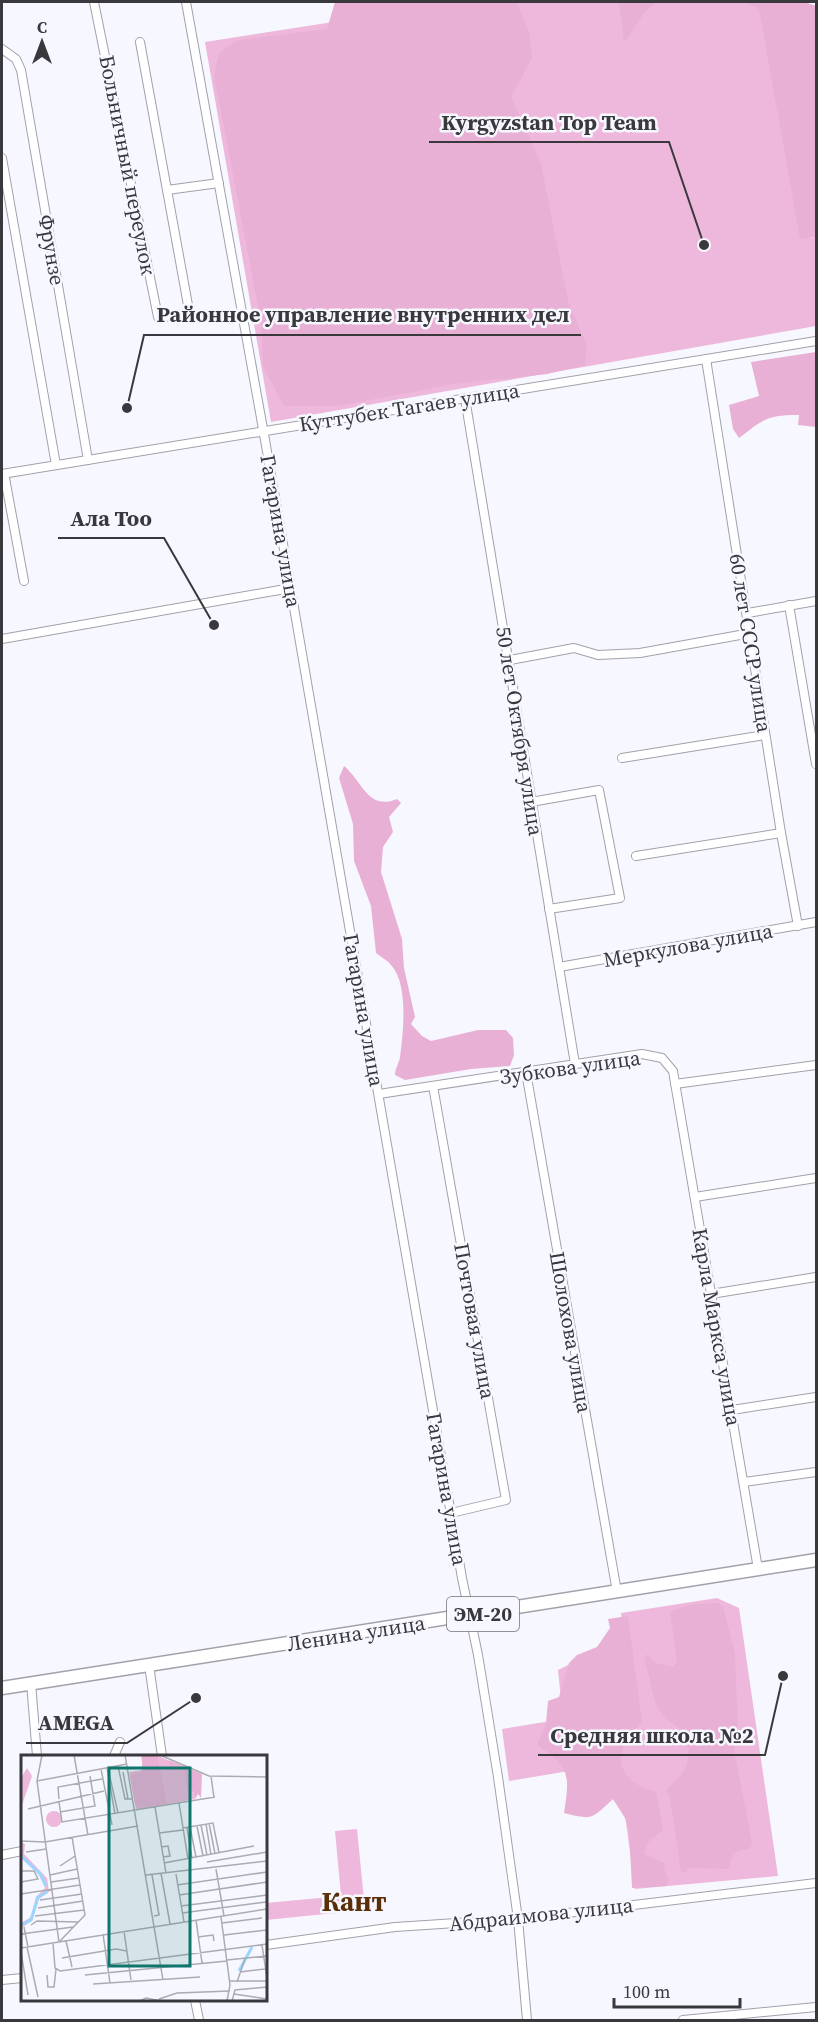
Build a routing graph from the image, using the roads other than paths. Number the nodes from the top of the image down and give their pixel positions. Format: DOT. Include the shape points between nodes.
graph roads {
  1 [pos="94,2"];
  2 [pos="186,2"];
  3 [pos="141,42"];
  4 [pos="2,49"];
  5 [pos="2,158"];
  6 [pos="219,183"];
  7 [pos="167,190"];
  8 [pos="242,314"];
  9 [pos="190,316"];
  10 [pos="816,341"];
  11 [pos="706,359"];
  12 [pos="465,398"];
  13 [pos="263,431"];
  14 [pos="88,459"];
  15 [pos="56,465"];
  16 [pos="2,474"];
  17 [pos="24,581"];
  18 [pos="291,588"];
  19 [pos="816,601"];
  20 [pos="789,605"];
  21 [pos="748,613"];
  22 [pos="751,633"];
  23 [pos="2,639"];
  24 [pos="510,660"];
  25 [pos="765,735"];
  26 [pos="622,758"];
  27 [pos="816,764"];
  28 [pos="531,802"];
  29 [pos="781,833"];
  30 [pos="636,856"];
  31 [pos="549,909"];
  32 [pos="816,922"];
  33 [pos="798,926"];
  34 [pos="559,967"];
  35 [pos="575,1064"];
  36 [pos="816,1065"];
  37 [pos="526,1072"];
  38 [pos="675,1084"];
  39 [pos="434,1086"];
  40 [pos="379,1094"];
  41 [pos="816,1178"];
  42 [pos="694,1197"];
  43 [pos="816,1277"];
  44 [pos="711,1294"];
  45 [pos="816,1397"];
  46 [pos="732,1410"];
  47 [pos="816,1472"];
  48 [pos="744,1482"];
  49 [pos="451,1513"];
  50 [pos="816,1560"];
  51 [pos="758,1569"];
  52 [pos="617,1592"];
  53 [pos="469,1616"];
  54 [pos="149,1665"];
  55 [pos="32,1683"];
  56 [pos="2,1688"];
  57 [pos="120,1742"];
  58 [pos="37,1755"];
  59 [pos="114,1755"];
  60 [pos="162,1755"];
  61 [pos="21,1851"];
  62 [pos="2,1855"];
  63 [pos="816,1883"];
  64 [pos="518,1919"];
  65 [pos="267,1945"];
  66 [pos="21,1978"];
  67 [pos="2,1980"];
  68 [pos="195,2001"];
  69 [pos="816,2007"];
  70 [pos="199,2020"];
  71 [pos="527,2020"];
  72 [pos="683,2020"];
  1 -- 9 [label="street, Больничный переулок" via="158,317"];
  2 -- 6 [label="street, Гагарина улица"];
  3 -- 7 [label="street"];
  4 -- 14 [label="street, Фрунзе" via="16,59 21,70"];
  5 -- 15 [label="street, Фрунзе"];
  6 -- 7 [label="street"];
  6 -- 8 [label="street, Гагарина улица"];
  7 -- 9 [label="street"];
  8 -- 9 [label="street, Больничный переулок"];
  8 -- 13 [label="street, Гагарина улица"];
  10 -- 11 [label="street, Куттубек Тагаев улица"];
  11 -- 12 [label="street, Куттубек Тагаев улица"];
  11 -- 21 [label="street, 60 лет СССР улица"];
  12 -- 13 [label="street, Куттубек Тагаев улица"];
  12 -- 24 [label="street, 50 лет Октября улица"];
  13 -- 14 [label="street, Куттубек Тагаев улица"];
  13 -- 18 [label="street, Гагарина улица"];
  14 -- 15 [label="street, Куттубек Тагаев улица"];
  15 -- 16 [label="street, Куттубек Тагаев улица"];
  16 -- 17 [label="street" via="6,478"];
  18 -- 23 [label="street"];
  18 -- 40 [label="street, Гагарина улица"];
  19 -- 20 [label="street"];
  20 -- 21 [label="street"];
  20 -- 27 [label="street"];
  21 -- 22 [label="street, 60 лет СССР улица"];
  22 -- 24 [label="street" via="640,653 598,655 574,648"];
  22 -- 25 [label="street, 60 лет СССР улица"];
  24 -- 28 [label="street, 50 лет Октября улица"];
  25 -- 26 [label="street"];
  25 -- 29 [label="street, 60 лет СССР улица"];
  28 -- 31 [label="street, 50 лет Октября улица"];
  28 -- 31 [label="street" via="599,790 620,898"];
  29 -- 30 [label="street"];
  29 -- 33 [label="street, 60 лет СССР улица"];
  31 -- 34 [label="street, 50 лет Октября улица"];
  32 -- 33 [label="street, Меркулова улица"];
  33 -- 34 [label="street, Меркулова улица"];
  34 -- 35 [label="street, 50 лет Октября улица"];
  35 -- 37 [label="street, Зубкова улица"];
  35 -- 38 [label="street, Зубкова улица" via="642,1054 662,1058 673,1071"];
  36 -- 38 [label="street"];
  37 -- 39 [label="street, Зубкова улица"];
  37 -- 52 [label="street, Шолохова улица"];
  38 -- 42 [label="street, Карла Маркса улица"];
  39 -- 40 [label="street, Зубкова улица"];
  39 -- 49 [label="street, Почтовая улица" via="506,1500"];
  40 -- 49 [label="street, Гагарина улица"];
  41 -- 42 [label="street"];
  42 -- 44 [label="street, Карла Маркса улица"];
  43 -- 44 [label="street"];
  44 -- 46 [label="street, Карла Маркса улица"];
  45 -- 46 [label="street"];
  46 -- 48 [label="street, Карла Маркса улица"];
  47 -- 48 [label="street"];
  48 -- 51 [label="street, Карла Маркса улица"];
  49 -- 53 [label="street, Гагарина улица"];
  50 -- 51 [label="main road, Ленина улица / ЭМ-20"];
  51 -- 52 [label="main road, Ленина улица / ЭМ-20"];
  52 -- 53 [label="main road, Ленина улица / ЭМ-20"];
  53 -- 54 [label="main road, Ленина улица / ЭМ-20"];
  53 -- 64 [label="street, Гагарина улица"];
  54 -- 55 [label="main road, Ленина улица / ЭМ-20"];
  54 -- 60 [label="street"];
  55 -- 56 [label="main road, Ленина улица / ЭМ-20"];
  55 -- 58 [label="street"];
  57 -- 59 [label="street"];
  61 -- 62 [label="street"];
  63 -- 64 [label="street, Абдраимова улица"];
  64 -- 65 [label="street, Абдраимова улица" via="395,1927"];
  64 -- 71 [label="street, Гагарина улица"];
  66 -- 67 [label="street"];
  68 -- 70 [label="street"];
  69 -- 72 [label="street"];
}
